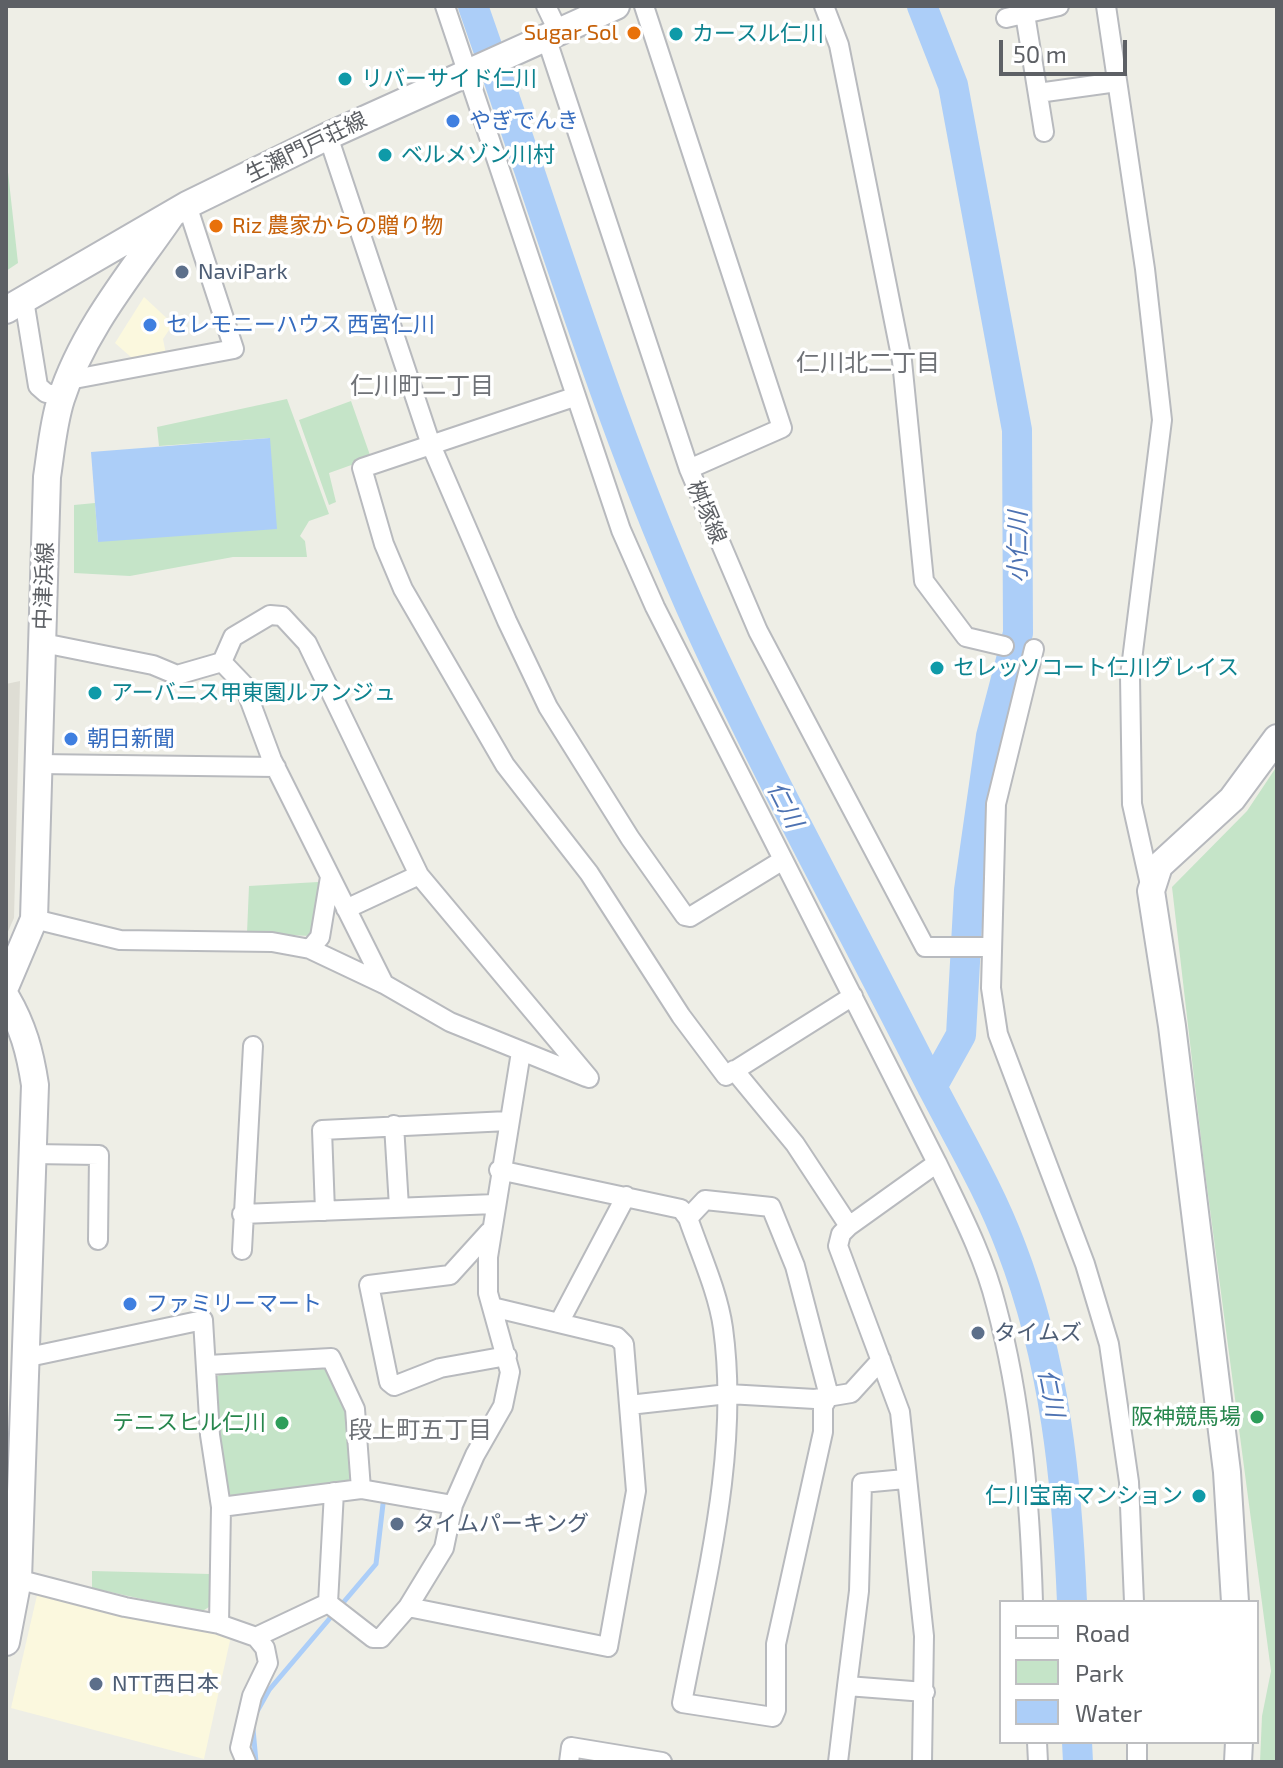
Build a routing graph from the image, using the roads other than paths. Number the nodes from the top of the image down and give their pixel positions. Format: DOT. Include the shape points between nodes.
graph roads {
  1 [pos="445,6"];
  2 [pos="546,6"];
  3 [pos="616,6"];
  4 [pos="644,6"];
  5 [pos="824,6"];
  6 [pos="1059,6"];
  7 [pos="1106,6"];
  8 [pos="1025,14"];
  9 [pos="1006,18"];
  10 [pos="548,36"];
  11 [pos="473,71"];
  12 [pos="1117,82"];
  13 [pos="1038,93"];
  14 [pos="1044,132"];
  15 [pos="328,136"];
  16 [pos="180,209"];
  17 [pos="108,251"];
  18 [pos="137,263"];
  19 [pos="15,305"];
  20 [pos="66,388"];
  21 [pos="574,397"];
  22 [pos="431,445"];
  23 [pos="689,469"];
  24 [pos="43,643"];
  25 [pos="1004,646"];
  26 [pos="1034,649"];
  27 [pos="222,662"];
  28 [pos="1277,738"];
  29 [pos="38,764"];
  30 [pos="276,767"];
  31 [pos="783,860"];
  32 [pos="419,875"];
  33 [pos="330,877"];
  34 [pos="1151,891"];
  35 [pos="346,909"];
  36 [pos="34,919"];
  37 [pos="986,947"];
  38 [pos="310,949"];
  39 [pos="384,984"];
  40 [pos="6,985"];
  41 [pos="853,996"];
  42 [pos="6,997"];
  43 [pos="253,1046"];
  44 [pos="521,1052"];
  45 [pos="734,1070"];
  46 [pos="508,1121"];
  47 [pos="394,1125"];
  48 [pos="32,1154"];
  49 [pos="937,1163"];
  50 [pos="499,1170"];
  51 [pos="626,1196"];
  52 [pos="495,1204"];
  53 [pos="399,1207"];
  54 [pos="325,1211"];
  55 [pos="242,1214"];
  56 [pos="688,1218"];
  57 [pos="849,1226"];
  58 [pos="489,1232"];
  59 [pos="98,1240"];
  60 [pos="242,1250"];
  61 [pos="492,1307"];
  62 [pos="560,1321"];
  63 [pos="507,1356"];
  64 [pos="24,1358"];
  65 [pos="881,1360"];
  66 [pos="208,1365"];
  67 [pos="728,1394"];
  68 [pos="829,1396"];
  69 [pos="629,1405"];
  70 [pos="14,1441"];
  71 [pos="905,1479"];
  72 [pos="361,1489"];
  73 [pos="334,1492"];
  74 [pos="453,1505"];
  75 [pos="221,1507"];
  76 [pos="12,1577"];
  77 [pos="1033,1600"];
  78 [pos="1134,1600"];
  79 [pos="1235,1600"];
  80 [pos="328,1603"];
  81 [pos="408,1607"];
  82 [pos="219,1624"];
  83 [pos="256,1637"];
  84 [pos="6,1642"];
  85 [pos="847,1686"];
  86 [pos="925,1692"];
  87 [pos="246,1762"];
  88 [pos="569,1762"];
  89 [pos="662,1762"];
  90 [pos="838,1762"];
  91 [pos="922,1762"];
  1 -- 11 [label="street"];
  2 -- 10 [label="street, 桝塚線"];
  3 -- 10 [label="street, 生瀬門戸荘線"];
  4 -- 23 [label="street" via="782,428"];
  5 -- 25 [label="street" via="839,45 902,361 924,581 966,637"];
  6 -- 8 [label="street"];
  7 -- 12 [label="street"];
  8 -- 9 [label="street"];
  8 -- 13 [label="street"];
  10 -- 11 [label="street, 生瀬門戸荘線"];
  10 -- 23 [label="street, 桝塚線"];
  11 -- 15 [label="street, 生瀬門戸荘線"];
  11 -- 21 [label="street"];
  12 -- 13 [label="street"];
  12 -- 34 [label="street" via="1162,420 1130,676 1132,804"];
  13 -- 14 [label="street"];
  15 -- 16 [label="street, 生瀬門戸荘線"];
  15 -- 22 [label="street"];
  16 -- 17 [label="street, 生瀬門戸荘線"];
  16 -- 18 [label="street, 中津浜線"];
  16 -- 20 [label="street" via="234,349"];
  17 -- 18 [label="street" via="120,249"];
  17 -- 19 [label="street, 生瀬門戸荘線"];
  18 -- 20 [label="street, 中津浜線" via="100,317"];
  19 -- 20 [label="street" via="38,386 46,393"];
  20 -- 24 [label="street, 中津浜線" via="47,477"];
  21 -- 22 [label="street"];
  21 -- 31 [label="street" via="621,530 655,607"];
  22 -- 31 [label="street" via="548,707 685,916"];
  22 -- 45 [label="street" via="362,468 403,589 505,765 589,873 726,1076"];
  23 -- 37 [label="street, 桝塚線" via="758,631 925,947"];
  24 -- 27 [label="street" via="153,665 177,675"];
  24 -- 29 [label="street, 中津浜線"];
  26 -- 37 [label="street" via="996,804"];
  27 -- 30 [label="street" via="244,685"];
  27 -- 32 [label="street" via="233,637 270,615 282,616 307,643"];
  28 -- 34 [label="street" via="1232,799 1159,866"];
  29 -- 30 [label="street"];
  29 -- 36 [label="street, 中津浜線"];
  30 -- 33 [label="street"];
  31 -- 41 [label="street"];
  32 -- 35 [label="street"];
  32 -- 44 [label="street" via="589,1078"];
  33 -- 35 [label="street"];
  33 -- 38 [label="street" via="320,937"];
  34 -- 79 [label="street" via="1225,1456"];
  35 -- 39 [label="street"];
  36 -- 38 [label="street" via="120,940 272,942"];
  36 -- 40 [label="street, 中津浜線"];
  37 -- 78 [label="street" via="998,1034 1085,1264 1109,1344 1129,1482"];
  38 -- 39 [label="street"];
  39 -- 44 [label="street" via="450,1022"];
  41 -- 45 [label="street"];
  41 -- 49 [label="street"];
  42 -- 48 [label="street" via="29,1047 35,1085"];
  43 -- 55 [label="street"];
  44 -- 46 [label="street"];
  45 -- 57 [label="street" via="795,1144"];
  46 -- 47 [label="street"];
  46 -- 50 [label="street"];
  47 -- 53 [label="street"];
  47 -- 54 [label="street" via="322,1130"];
  48 -- 59 [label="street" via="99,1155"];
  48 -- 64 [label="street"];
  49 -- 57 [label="street"];
  49 -- 77 [label="street" via="996,1302 1016,1394"];
  50 -- 51 [label="street"];
  50 -- 52 [label="street"];
  51 -- 56 [label="street" via="681,1209"];
  51 -- 62 [label="street"];
  52 -- 53 [label="street"];
  52 -- 58 [label="street"];
  53 -- 54 [label="street"];
  54 -- 55 [label="street"];
  55 -- 60 [label="street"];
  56 -- 67 [label="street" via="723,1325"];
  56 -- 68 [label="street" via="705,1200 771,1207 795,1266"];
  57 -- 65 [label="street" via="838,1246"];
  58 -- 61 [label="street"];
  58 -- 63 [label="street" via="450,1275 369,1285 394,1386 440,1368"];
  61 -- 62 [label="street"];
  61 -- 63 [label="street"];
  62 -- 69 [label="street" via="617,1337 624,1344"];
  63 -- 74 [label="street" via="510,1372 503,1406"];
  64 -- 66 [label="street" via="203,1320"];
  64 -- 70 [label="street"];
  65 -- 68 [label="street" via="851,1393"];
  65 -- 71 [label="street" via="900,1412"];
  66 -- 72 [label="street" via="331,1358 355,1409"];
  66 -- 75 [label="street" via="210,1435"];
  67 -- 68 [label="street"];
  67 -- 68 [label="street" via="719,1503 682,1703 773,1717 776,1644"];
  67 -- 69 [label="street"];
  69 -- 81 [label="street" via="636,1491 608,1647"];
  70 -- 76 [label="street"];
  71 -- 85 [label="street" via="862,1483 859,1591"];
  71 -- 86 [label="street"];
  72 -- 73 [label="street"];
  72 -- 74 [label="street"];
  73 -- 75 [label="street"];
  73 -- 80 [label="street"];
  74 -- 81 [label="street" via="444,1548"];
  75 -- 82 [label="street"];
  76 -- 82 [label="street" via="125,1607"];
  76 -- 84 [label="street"];
  80 -- 81 [label="street" via="373,1638 381,1638"];
  80 -- 83 [label="street"];
  82 -- 83 [label="street"];
  83 -- 87 [label="street" via="268,1663 252,1696 240,1748"];
  85 -- 86 [label="street"];
  85 -- 90 [label="street"];
  86 -- 91 [label="street"];
  88 -- 89 [label="street" via="571,1747"];
}
